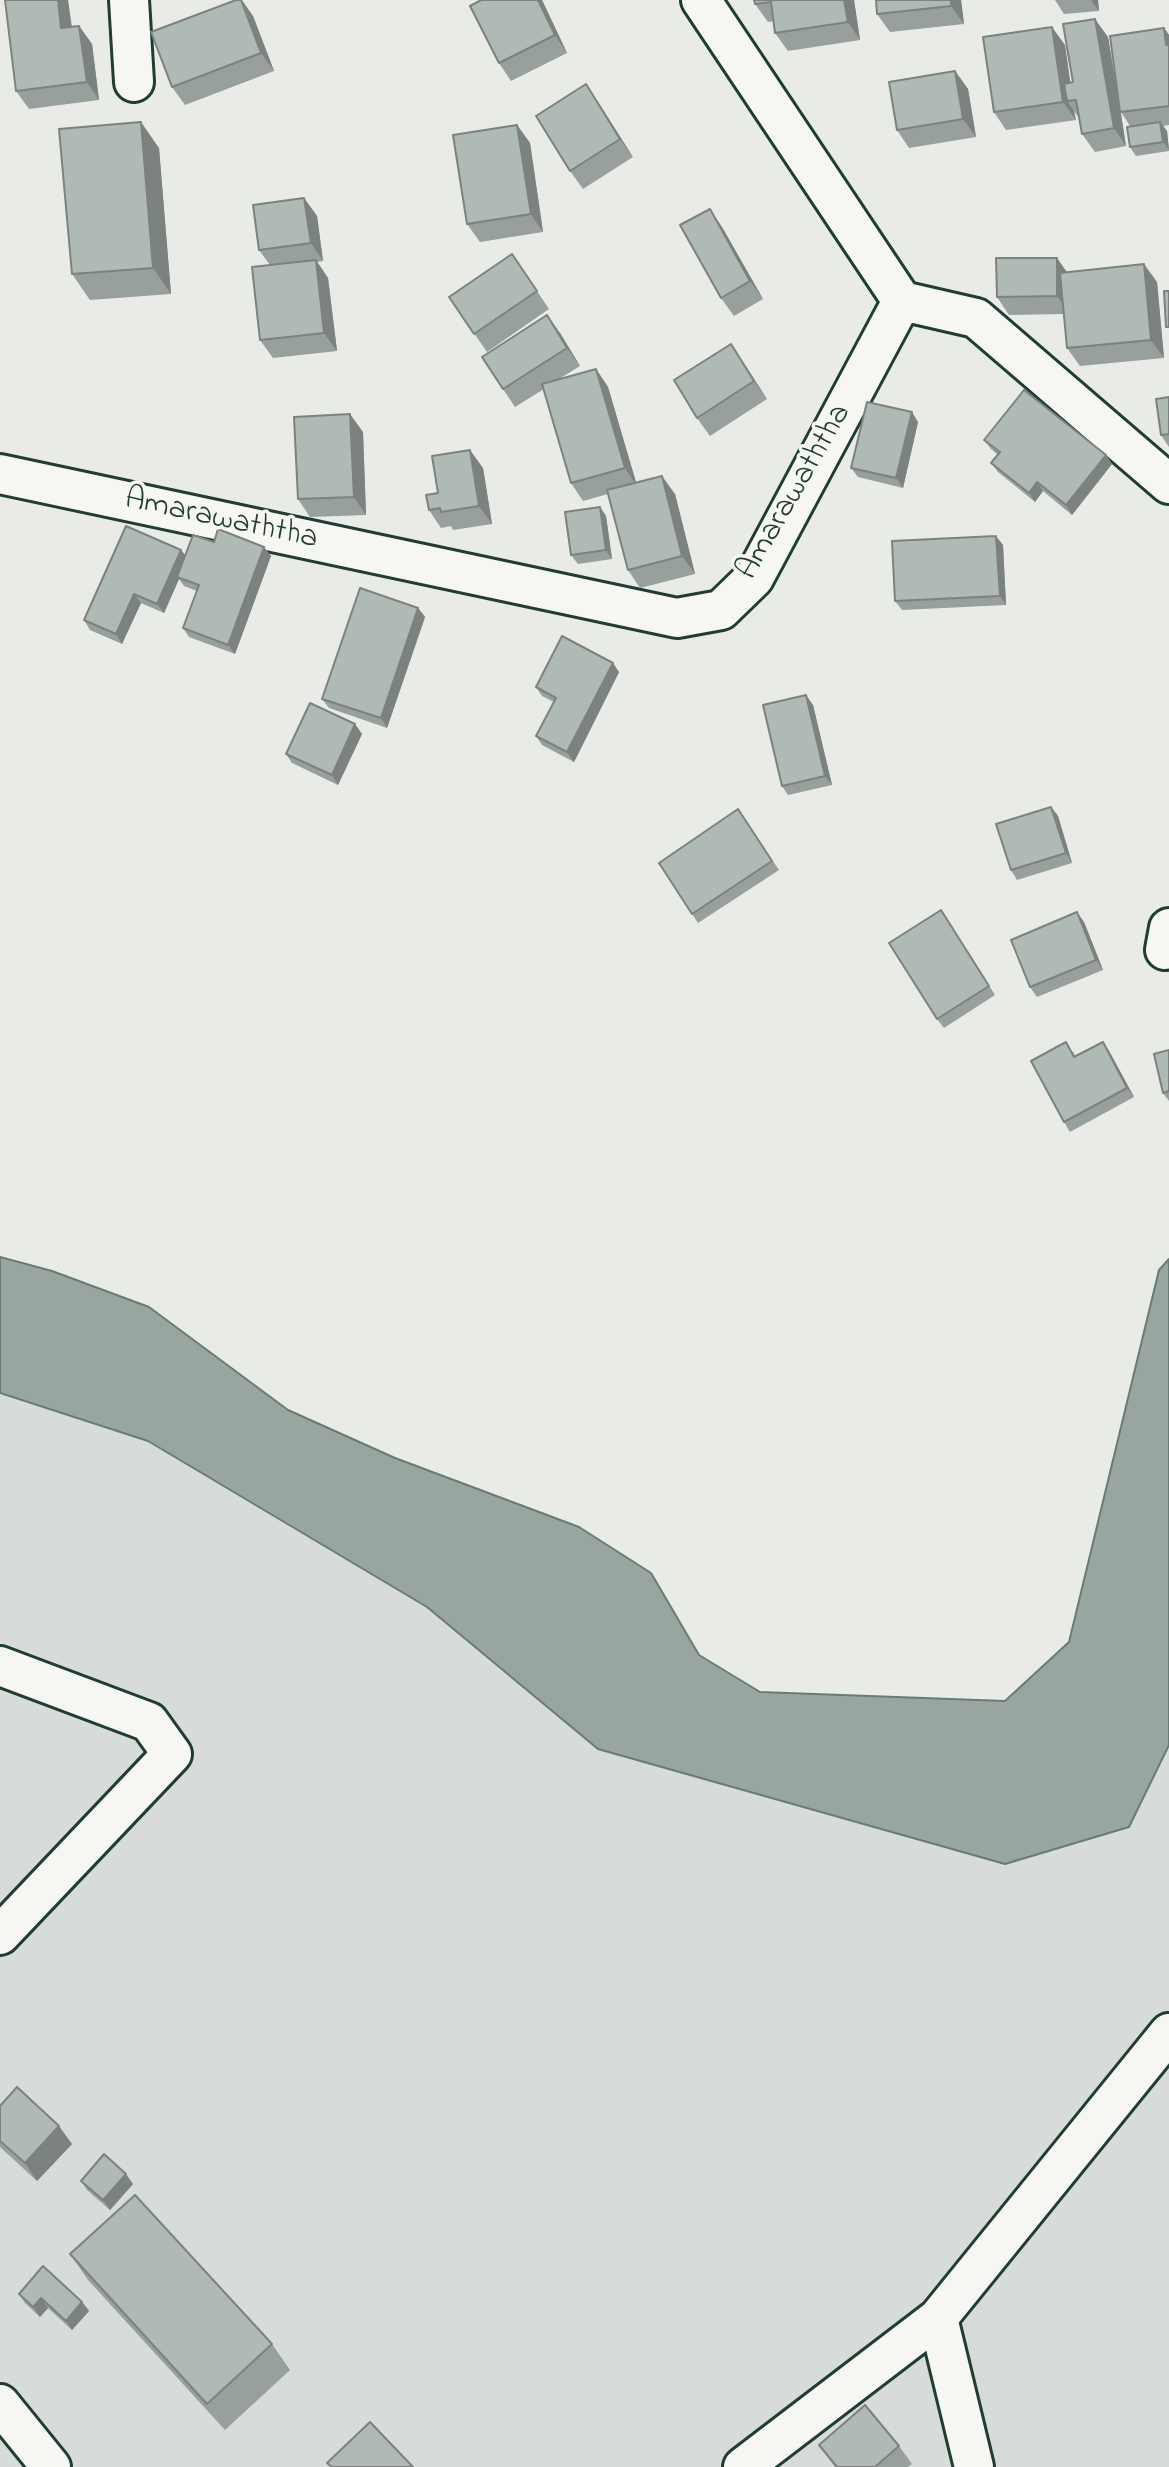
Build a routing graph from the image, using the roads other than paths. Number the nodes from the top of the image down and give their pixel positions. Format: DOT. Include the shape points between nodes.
graph roads {
  1 [pos="129,0"];
  2 [pos="701,0"];
  3 [pos="134,82"];
  4 [pos="902,300"];
  5 [pos="0,474"];
  6 [pos="1169,484"];
  7 [pos="0,1666"];
  8 [pos="0,1935"];
  9 [pos="1169,2033"];
  10 [pos="938,2318"];
  11 [pos="0,2404"];
  12 [pos="51,2467"];
  13 [pos="743,2467"];
  14 [pos="974,2467"];
  1 -- 3 [label="street"];
  2 -- 4 [label="street"];
  4 -- 5 [label="street, Amarawaththa" via="754,578 721,610 677,618"];
  4 -- 6 [label="street" via="976,318"];
  7 -- 8 [label="street" via="149,1721 172,1754"];
  9 -- 10 [label="street"];
  10 -- 13 [label="street"];
  10 -- 14 [label="street"];
  11 -- 12 [label="street"];
}
